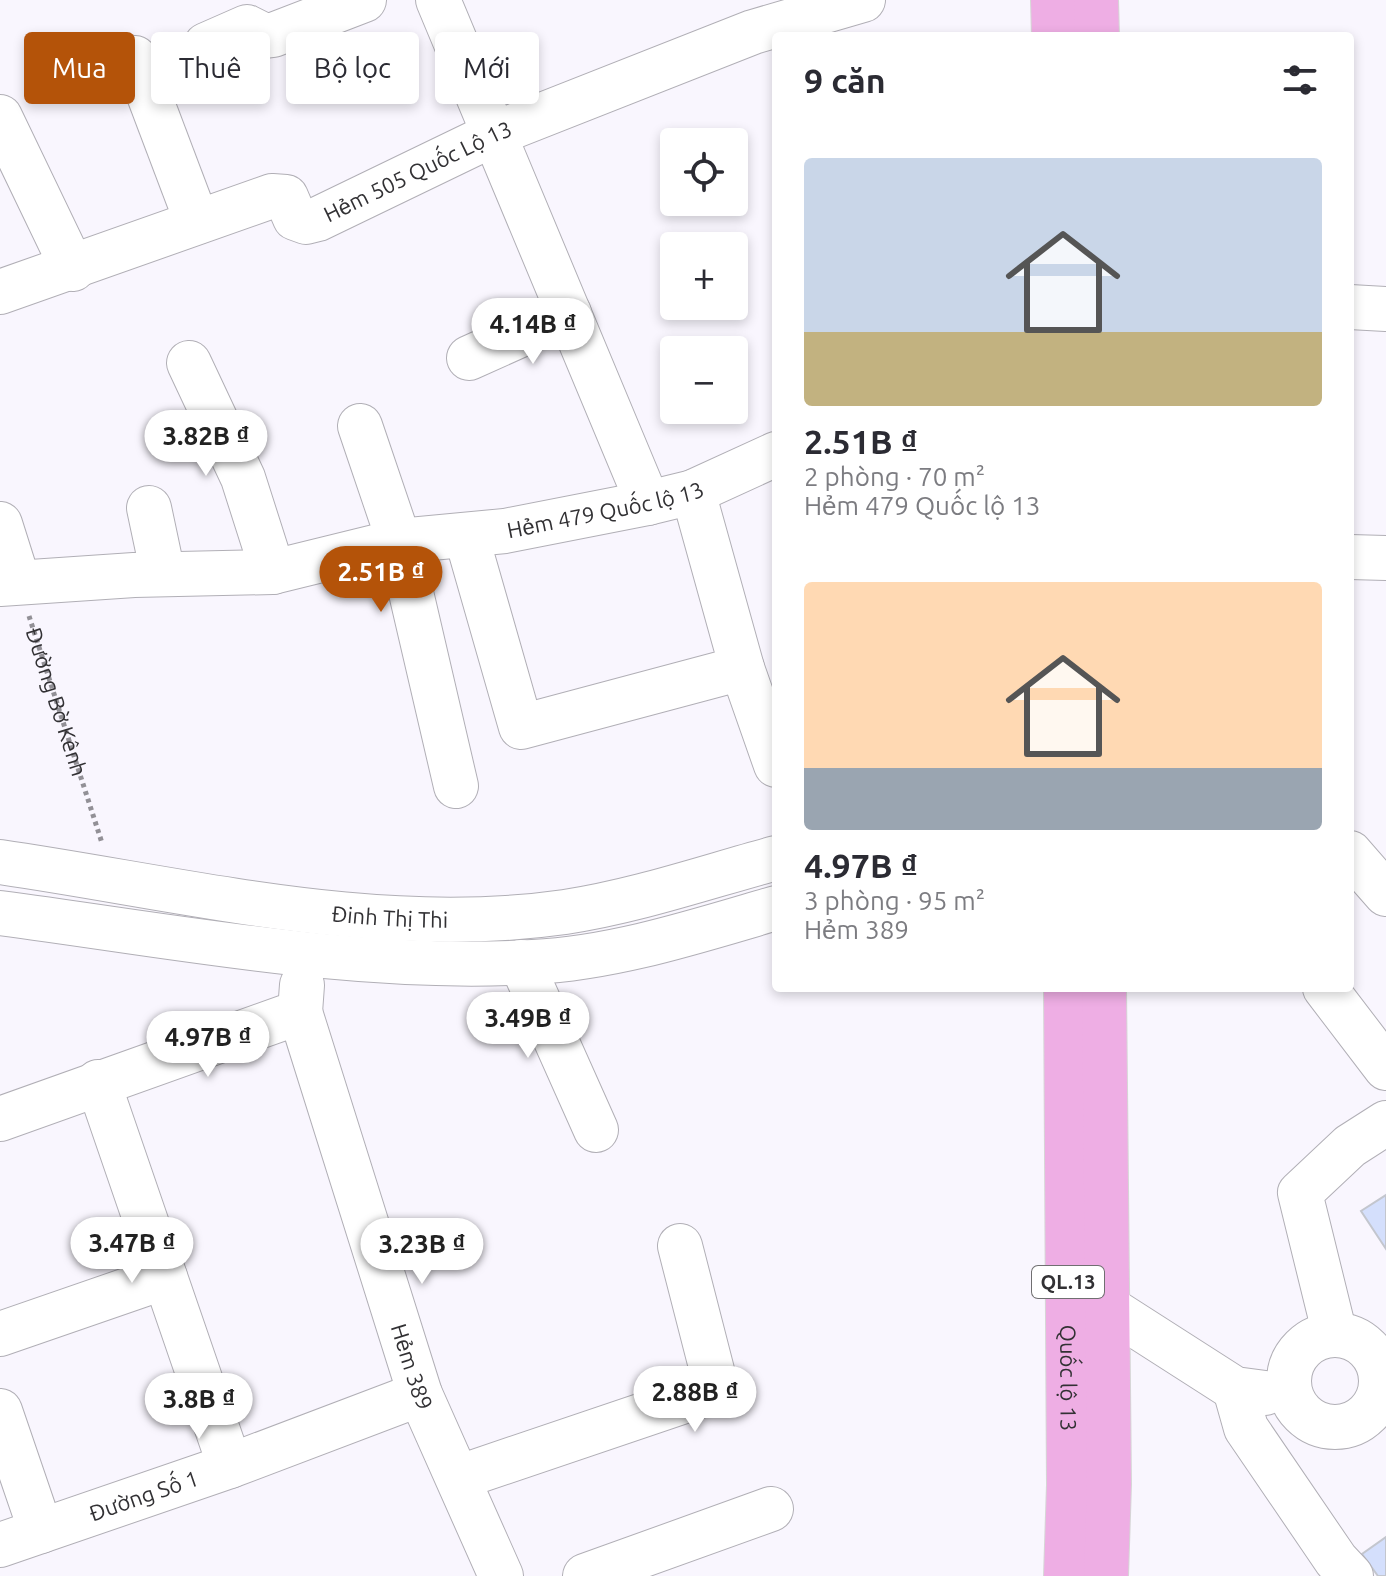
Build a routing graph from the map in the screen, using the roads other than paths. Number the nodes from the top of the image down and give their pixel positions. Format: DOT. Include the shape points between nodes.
graph roads {
  1 [pos="364,0"];
  2 [pos="438,0"];
  3 [pos="863,0"];
  4 [pos="1053,0"];
  5 [pos="1096,0"];
  6 [pos="758,26"];
  7 [pos="236,32"];
  8 [pos="257,32"];
  9 [pos="1054,32"];
  10 [pos="1097,32"];
  11 [pos="270,35"];
  12 [pos="135,58"];
  13 [pos="0,117"];
  14 [pos="494,134"];
  15 [pos="197,222"];
  16 [pos="73,269"];
  17 [pos="0,292"];
  18 [pos="1354,307"];
  19 [pos="1386,309"];
  20 [pos="569,313"];
  21 [pos="469,358"];
  22 [pos="189,363"];
  23 [pos="360,426"];
  24 [pos="772,456"];
  25 [pos="693,492"];
  26 [pos="648,503"];
  27 [pos="149,508"];
  28 [pos="0,524"];
  29 [pos="466,535"];
  30 [pos="399,541"];
  31 [pos="1354,557"];
  32 [pos="1386,558"];
  33 [pos="273,572"];
  34 [pos="163,574"];
  35 [pos="9,583"];
  36 [pos="742,668"];
  37 [pos="772,754"];
  38 [pos="456,786"];
  39 [pos="1354,858"];
  40 [pos="772,859"];
  41 [pos="0,862"];
  42 [pos="1386,894"];
  43 [pos="772,909"];
  44 [pos="0,913"];
  45 [pos="304,952"];
  46 [pos="521,962"];
  47 [pos="1066,992"];
  48 [pos="1104,992"];
  49 [pos="1328,992"];
  50 [pos="300,1012"];
  51 [pos="1386,1068"];
  52 [pos="98,1082"];
  53 [pos="0,1119"];
  54 [pos="1386,1123"];
  55 [pos="596,1130"];
  56 [pos="680,1246"];
  57 [pos="165,1277"];
  58 [pos="1107,1307"];
  59 [pos="0,1334"];
  60 [pos="1335,1335"];
  61 [pos="1235,1389"];
  62 [pos="420,1394"];
  63 [pos="1291,1396"];
  64 [pos="1383,1396"];
  65 [pos="0,1411"];
  66 [pos="230,1466"];
  67 [pos="460,1477"];
  68 [pos="771,1509"];
  69 [pos="41,1531"];
  70 [pos="0,1545"];
  71 [pos="1340,1571"];
  72 [pos="501,1576"];
  73 [pos="585,1576"];
  74 [pos="1066,1576"];
  75 [pos="1106,1576"];
  1 -- 11 [label="street"];
  2 -- 14 [label="street"];
  3 -- 6 [label="street, Hẻm 505 Quốc Lộ 13"];
  4 -- 9 [label="highway"];
  5 -- 10 [label="highway"];
  6 -- 14 [label="street, Hẻm 505 Quốc Lộ 13"];
  7 -- 8 [label="street" via="247,27"];
  12 -- 15 [label="street"];
  13 -- 16 [label="street"];
  14 -- 15 [label="street, Hẻm 505 Quốc Lộ 13" via="318,219 295,218 286,197 279,195"];
  14 -- 20 [label="street"];
  15 -- 16 [label="street, Hẻm 505 Quốc Lộ 13"];
  16 -- 17 [label="street, Hẻm 505 Quốc Lộ 13"];
  18 -- 19 [label="street"];
  20 -- 21 [label="street"];
  20 -- 26 [label="street"];
  22 -- 33 [label="street" via="243,478"];
  23 -- 30 [label="street"];
  24 -- 25 [label="street, Hẻm 479 Quốc lộ 13"];
  25 -- 26 [label="street, Hẻm 479 Quốc lộ 13"];
  25 -- 36 [label="street"];
  26 -- 29 [label="street, Hẻm 479 Quốc lộ 13"];
  27 -- 34 [label="street"];
  28 -- 35 [label="street"];
  29 -- 30 [label="street, Hẻm 479 Quốc lộ 13"];
  29 -- 36 [label="street" via="521,727"];
  30 -- 33 [label="street, Hẻm 479 Quốc lộ 13"];
  30 -- 38 [label="street"];
  31 -- 32 [label="street"];
  33 -- 34 [label="street, Hẻm 479 Quốc lộ 13"];
  34 -- 35 [label="street, Hẻm 479 Quốc lộ 13"];
  36 -- 37 [label="street"];
  39 -- 42 [label="street"];
  40 -- 41 [label="street, Đinh Thị Thi" via="565,912 424,920 312,909"];
  43 -- 46 [label="street, Đinh Thị Thi" via="619,949"];
  44 -- 45 [label="street, Đinh Thị Thi"];
  45 -- 46 [label="street, Đinh Thị Thi" via="436,965"];
  45 -- 50 [label="street"];
  46 -- 55 [label="street"];
  47 -- 74 [label="highway, Quốc lộ 13 / QL.13"];
  48 -- 58 [label="highway, Quốc lộ 13 / QL.13"];
  49 -- 51 [label="street"];
  50 -- 52 [label="street"];
  50 -- 62 [label="street, Hẻm 389"];
  52 -- 53 [label="street"];
  52 -- 57 [label="street"];
  54 -- 60 [label="street" via="1350,1146 1300,1193"];
  56 -- 67 [label="street" via="717,1390"];
  57 -- 59 [label="street"];
  57 -- 66 [label="street"];
  58 -- 61 [label="street"];
  58 -- 75 [label="highway, Quốc lộ 13 / QL.13"];
  60 -- 63 [label="street" via="1313,1340 1297,1355 1288,1374"];
  60 -- 64 [label="street" via="1356,1339 1373,1353 1382,1373"];
  61 -- 63 [label="street"];
  61 -- 71 [label="street" via="1246,1428"];
  62 -- 66 [label="street, Đường Số 1"];
  62 -- 67 [label="street, Hẻm 389"];
  63 -- 64 [label="street" via="1301,1413 1336,1428 1363,1418"];
  65 -- 69 [label="street"];
  66 -- 69 [label="street, Đường Số 1"];
  67 -- 72 [label="street, Hẻm 389"];
  68 -- 73 [label="street"];
  69 -- 70 [label="street, Đường Số 1"];
}
